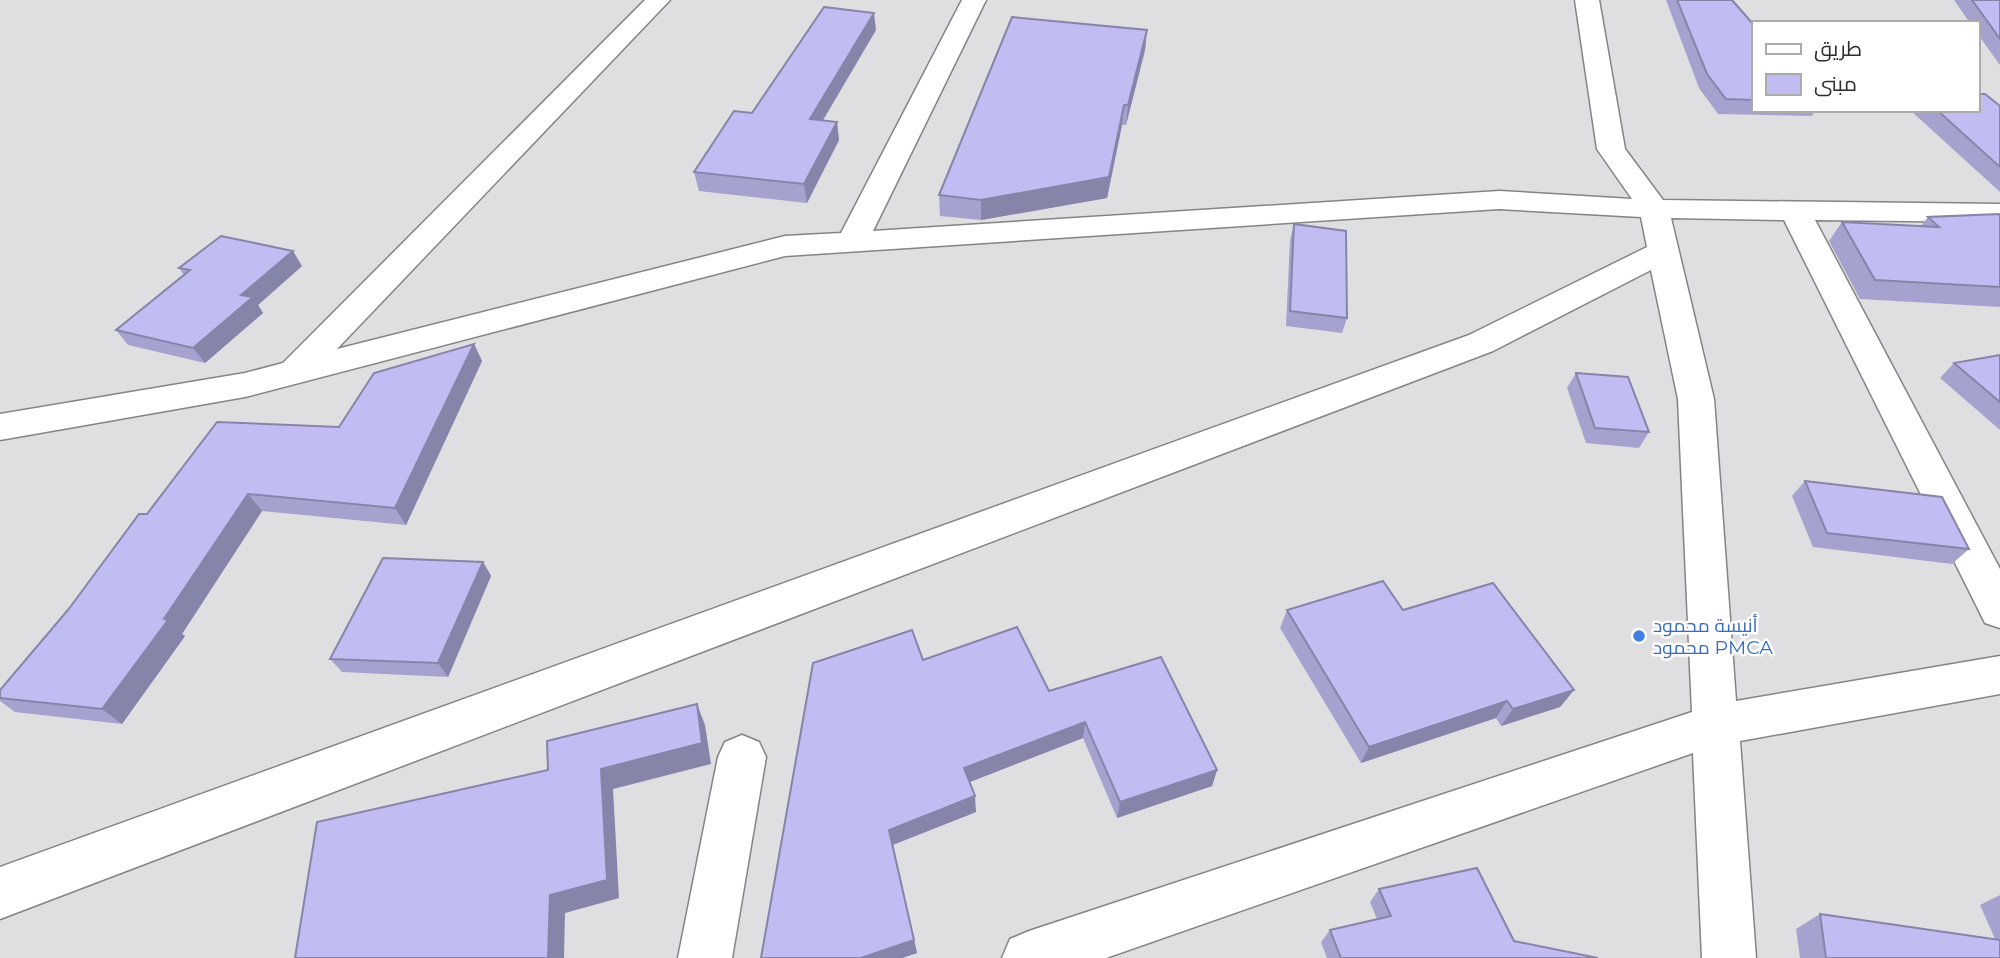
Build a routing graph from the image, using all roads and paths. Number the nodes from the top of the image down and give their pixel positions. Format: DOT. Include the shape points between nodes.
graph roads {
  1 [pos="658,0"];
  2 [pos="974,0"];
  3 [pos="1587,0"];
  4 [pos="1654,209"];
  5 [pos="1795,211"];
  6 [pos="2000,213"];
  7 [pos="852,242"];
  8 [pos="1663,251"];
  9 [pos="296,371"];
  10 [pos="0,427"];
  11 [pos="2000,610"];
  12 [pos="2000,675"];
  13 [pos="1715,725"];
  14 [pos="742,757"];
  15 [pos="0,893"];
  16 [pos="705,958"];
  17 [pos="1029,958"];
  18 [pos="1729,958"];
  1 -- 9 [label="street"];
  2 -- 7 [label="street"];
  3 -- 4 [label="street" via="1611,149"];
  4 -- 5 [label="street"];
  4 -- 7 [label="street" via="1499,200"];
  4 -- 8 [label="street"];
  5 -- 6 [label="street"];
  5 -- 11 [label="street"];
  7 -- 9 [label="street" via="785,246"];
  8 -- 13 [label="street" via="1696,399"];
  8 -- 15 [label="street" via="1480,343"];
  9 -- 10 [label="street" via="245,385"];
  12 -- 13 [label="street"];
  13 -- 17 [label="street"];
  13 -- 18 [label="street"];
  14 -- 16 [label="street"];
}
